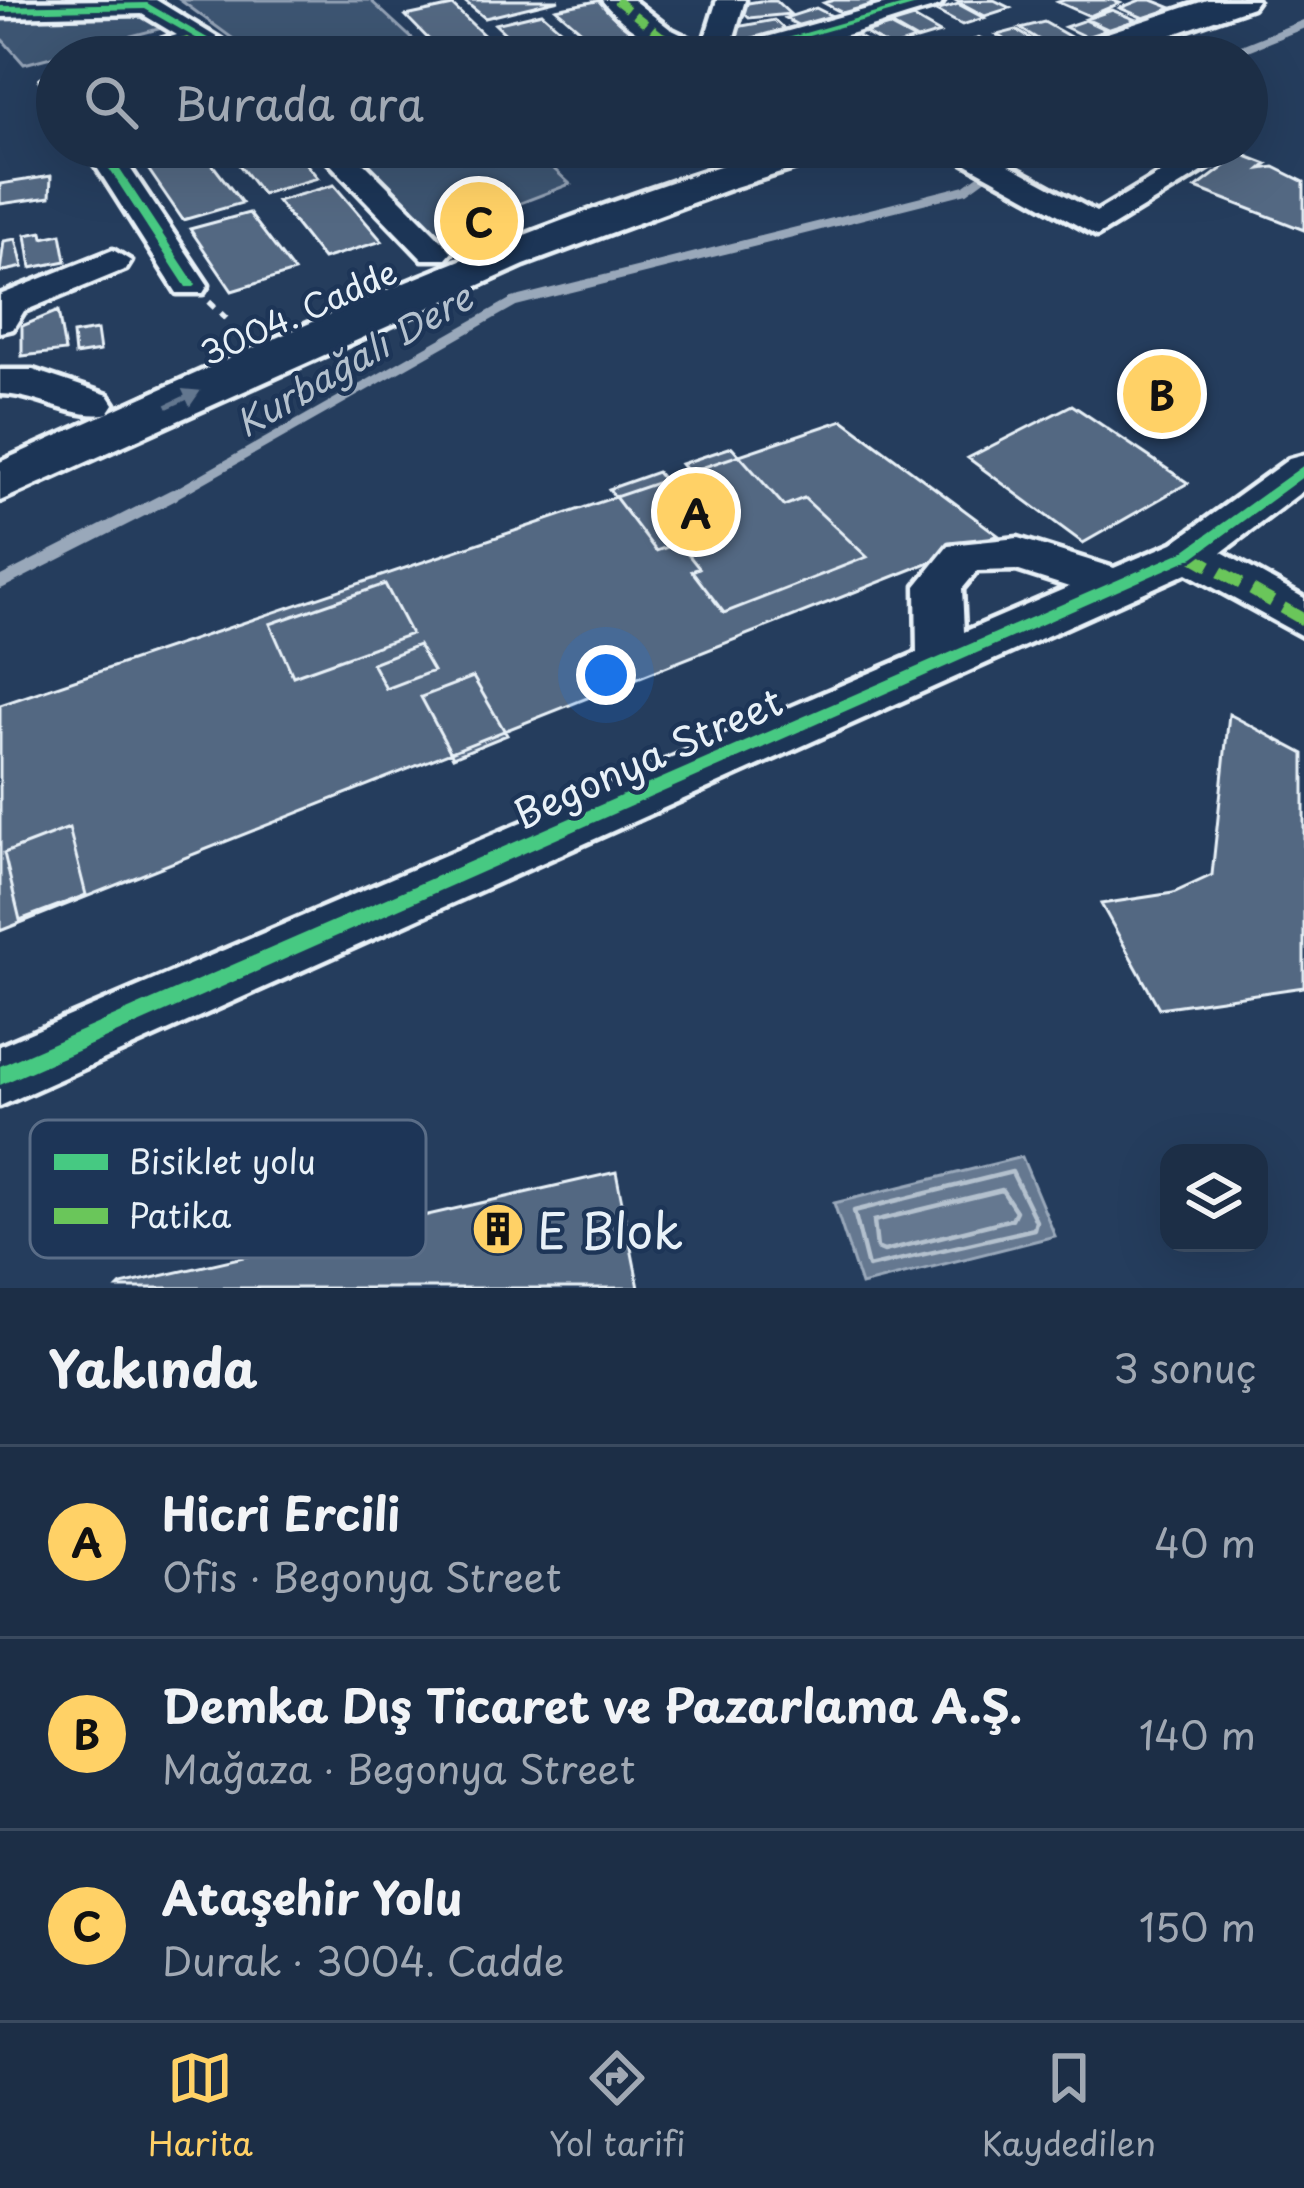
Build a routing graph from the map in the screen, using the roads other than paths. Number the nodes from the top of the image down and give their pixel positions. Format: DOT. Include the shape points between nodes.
graph roads {
  1 [pos="616,0"];
  2 [pos="731,0"];
  3 [pos="930,0"];
  4 [pos="1247,2"];
  5 [pos="148,3"];
  6 [pos="7,6"];
  7 [pos="199,36"];
  8 [pos="662,36"];
  9 [pos="718,36"];
  10 [pos="801,36"];
  11 [pos="1139,36"];
  12 [pos="1175,36"];
  13 [pos="114,168"];
  14 [pos="351,168"];
  15 [pos="682,168"];
  16 [pos="710,168"];
  17 [pos="990,168"];
  18 [pos="1192,168"];
  19 [pos="434,252"];
  20 [pos="113,261"];
  21 [pos="190,284"];
  22 [pos="0,321"];
  23 [pos="0,382"];
  24 [pos="94,404"];
  25 [pos="0,447"];
  26 [pos="1304,469"];
  27 [pos="0,482"];
  28 [pos="1189,554"];
  29 [pos="1117,586"];
  30 [pos="1304,620"];
  31 [pos="941,663"];
  32 [pos="0,1076"];
  1 -- 8 [label="street"];
  2 -- 9 [label="street"];
  3 -- 10 [label="street"];
  4 -- 11 [label="main road"];
  4 -- 12 [label="main road"];
  5 -- 6 [label="street"];
  5 -- 7 [label="street"];
  13 -- 21 [label="street"];
  14 -- 19 [label="street"];
  15 -- 19 [label="main road, 3004. Cadde"];
  27 -- 16 [label="main road, 3004. Cadde, one-way" via="539,245 572,244 706,195"];
  17 -- 18 [label="street" via="1096,226"];
  19 -- 24 [label="main road, 3004. Cadde"];
  20 -- 22 [label="street" via="10,304"];
  23 -- 24 [label="street" via="33,382"];
  24 -- 25 [label="main road, 3004. Cadde"];
  26 -- 28 [label="street, Begonya Street"];
  28 -- 29 [label="street, Begonya Street"];
  28 -- 30 [label="street"];
  29 -- 31 [label="street, Begonya Street"];
  29 -- 31 [label="street" via="1018,554 964,556 939,586"];
  31 -- 32 [label="street, Begonya Street"];
}
